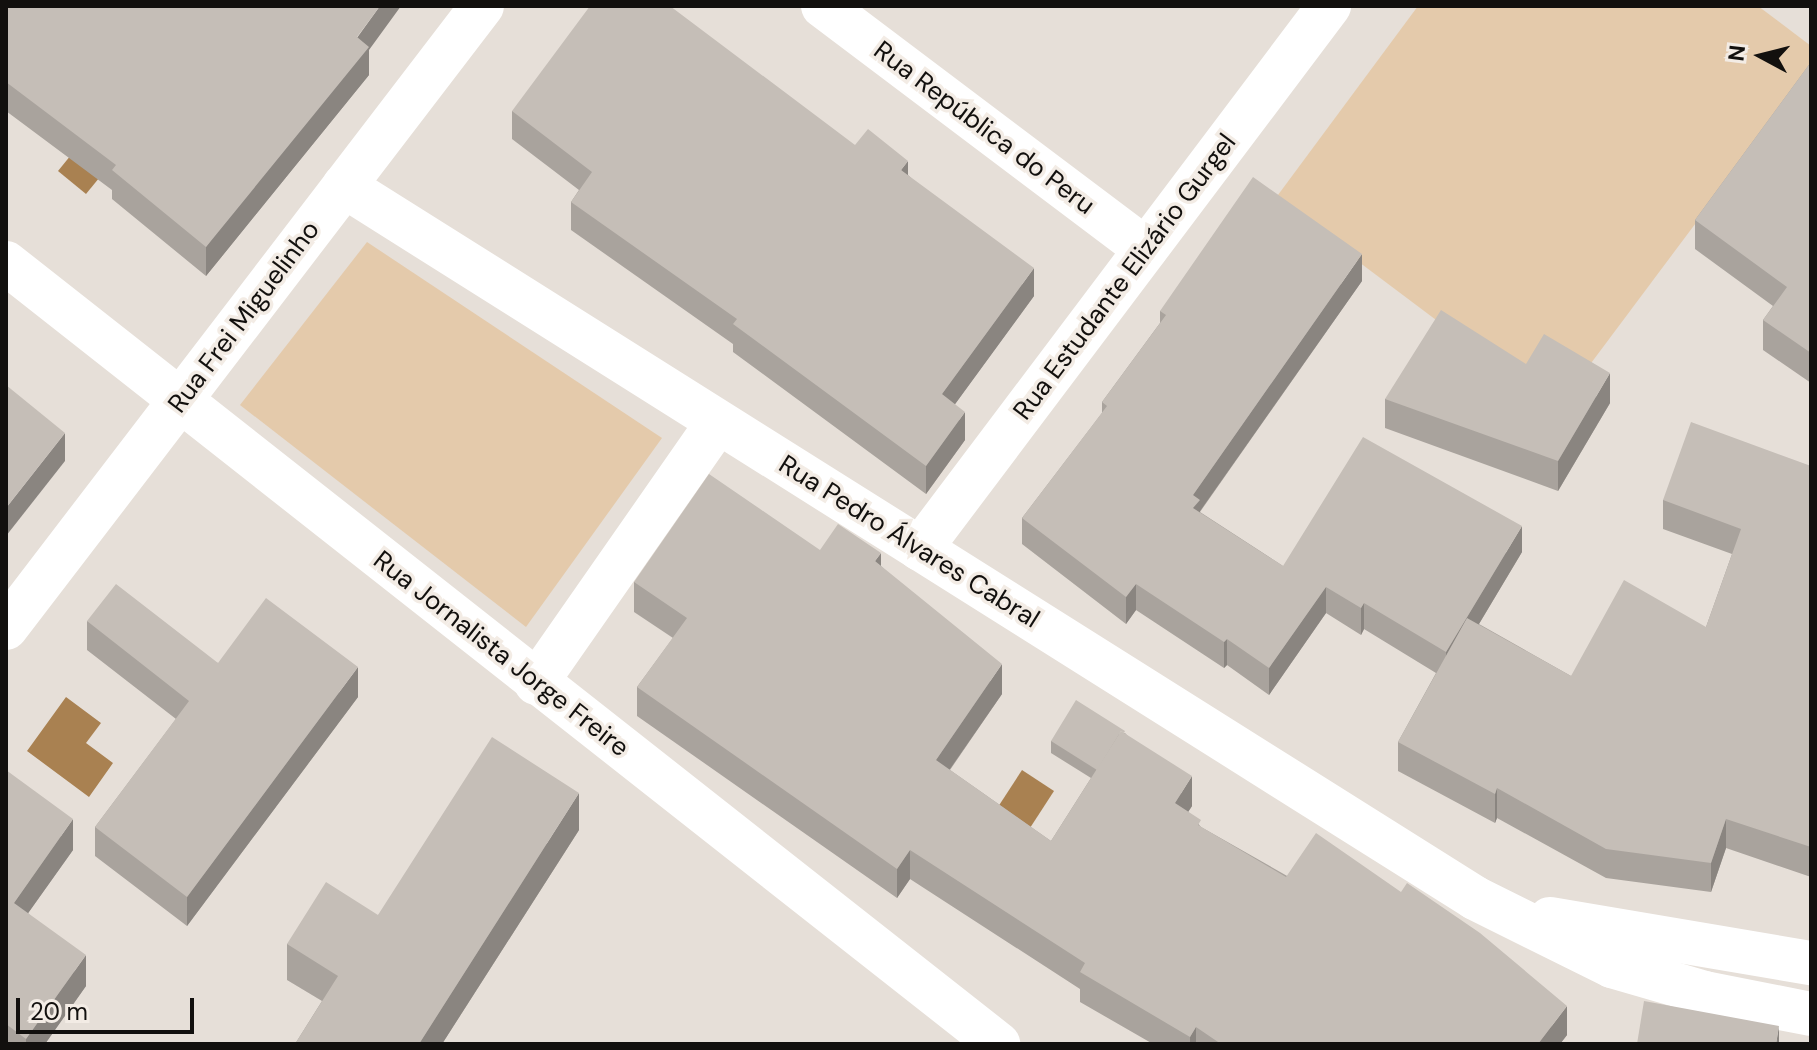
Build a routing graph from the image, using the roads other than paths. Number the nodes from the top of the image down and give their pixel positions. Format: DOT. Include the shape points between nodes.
graph roads {
  1 [pos="482,6"];
  2 [pos="823,6"];
  3 [pos="1329,6"];
  4 [pos="344,186"];
  5 [pos="1146,249"];
  6 [pos="6,263"];
  7 [pos="181,400"];
  8 [pos="718,422"];
  9 [pos="920,549"];
  10 [pos="6,628"];
  11 [pos="536,683"];
  12 [pos="1475,898"];
  13 [pos="1811,963"];
  14 [pos="1811,1014"];
  15 [pos="998,1044"];
  1 -- 4 [label="street, Rua Frei Miguelinho"];
  2 -- 5 [label="street, Rua República do Peru"];
  3 -- 5 [label="street, Rua Estudante Elizário Gurgel"];
  4 -- 7 [label="street, Rua Frei Miguelinho"];
  4 -- 8 [label="street, Rua Pedro Álvares Cabral"];
  5 -- 9 [label="street, Rua Estudante Elizário Gurgel"];
  6 -- 7 [label="street, Rua Jornalista Jorge Freire"];
  7 -- 10 [label="street, Rua Frei Miguelinho"];
  7 -- 11 [label="street, Rua Jornalista Jorge Freire"];
  8 -- 9 [label="street, Rua Pedro Álvares Cabral"];
  8 -- 11 [label="street"];
  9 -- 12 [label="street, Rua Pedro Álvares Cabral"];
  11 -- 15 [label="street, Rua Jornalista Jorge Freire"];
  12 -- 13 [label="street, Rua Pedro Álvares Cabral" via="1558,921"];
  12 -- 14 [label="street, Rua Pedro Álvares Cabral" via="1612,966 1705,993"];
}
